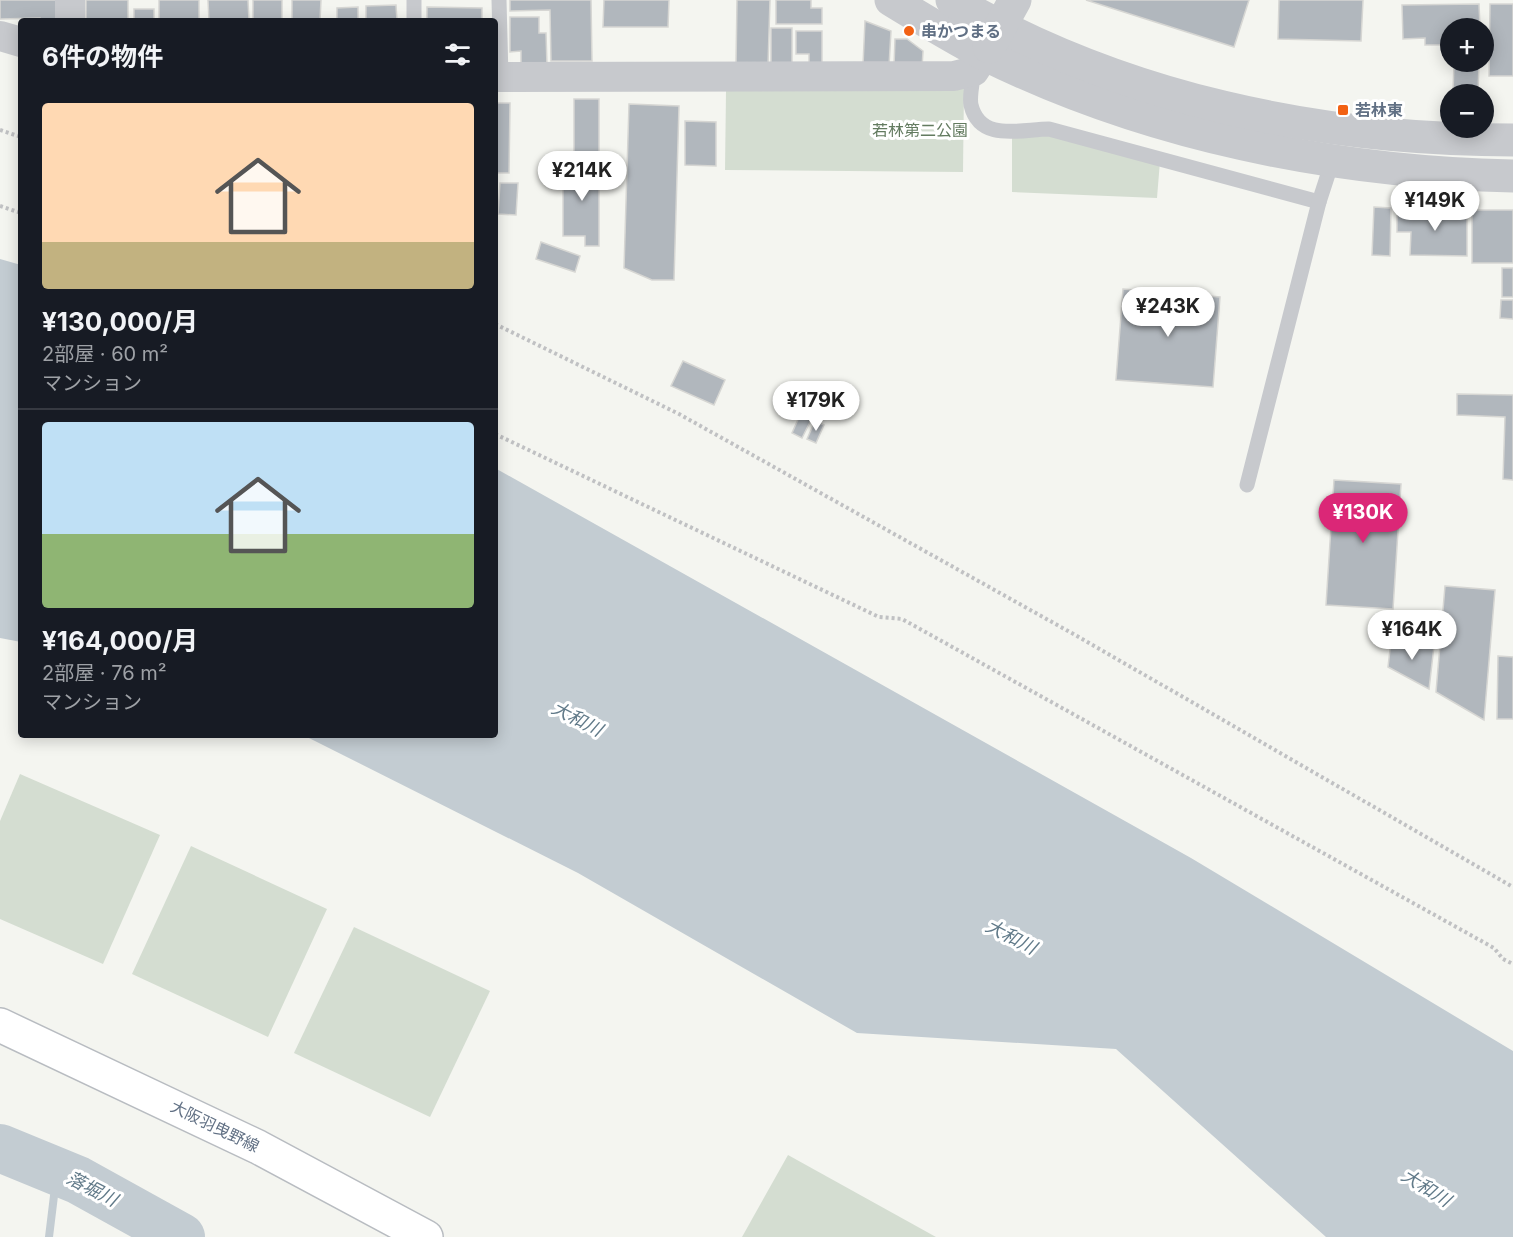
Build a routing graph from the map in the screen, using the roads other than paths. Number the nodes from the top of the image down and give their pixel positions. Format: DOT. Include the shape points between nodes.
graph roads {
  1 [pos="70,0"];
  2 [pos="414,0"];
  3 [pos="499,0"];
  4 [pos="891,0"];
  5 [pos="952,0"];
  6 [pos="70,18"];
  7 [pos="414,18"];
  8 [pos="0,36"];
  9 [pos="993,38"];
  10 [pos="18,41"];
  11 [pos="498,77"];
  12 [pos="1513,140"];
  13 [pos="1333,159"];
  14 [pos="1513,176"];
  15 [pos="1319,202"];
  16 [pos="1247,485"];
  17 [pos="0,1025"];
  18 [pos="426,1237"];
  1 -- 6 [label="street"];
  2 -- 7 [label="lane"];
  3 -- 11 [label="lane"];
  4 -- 9 [label="street"];
  5 -- 9 [label="street"];
  8 -- 10 [label="street"];
  9 -- 11 [label="street" via="954,76"];
  9 -- 12 [label="street" via="1174,95 1273,120 1341,131"];
  9 -- 13 [label="street" via="1034,77 1116,108 1228,141"];
  9 -- 15 [label="lane" via="971,104 978,118 992,131 1049,129"];
  13 -- 14 [label="street" via="1446,175"];
  13 -- 15 [label="lane"];
  15 -- 16 [label="lane"];
  17 -- 18 [label="main road, 大阪羽曳野線" via="258,1147"];
}
